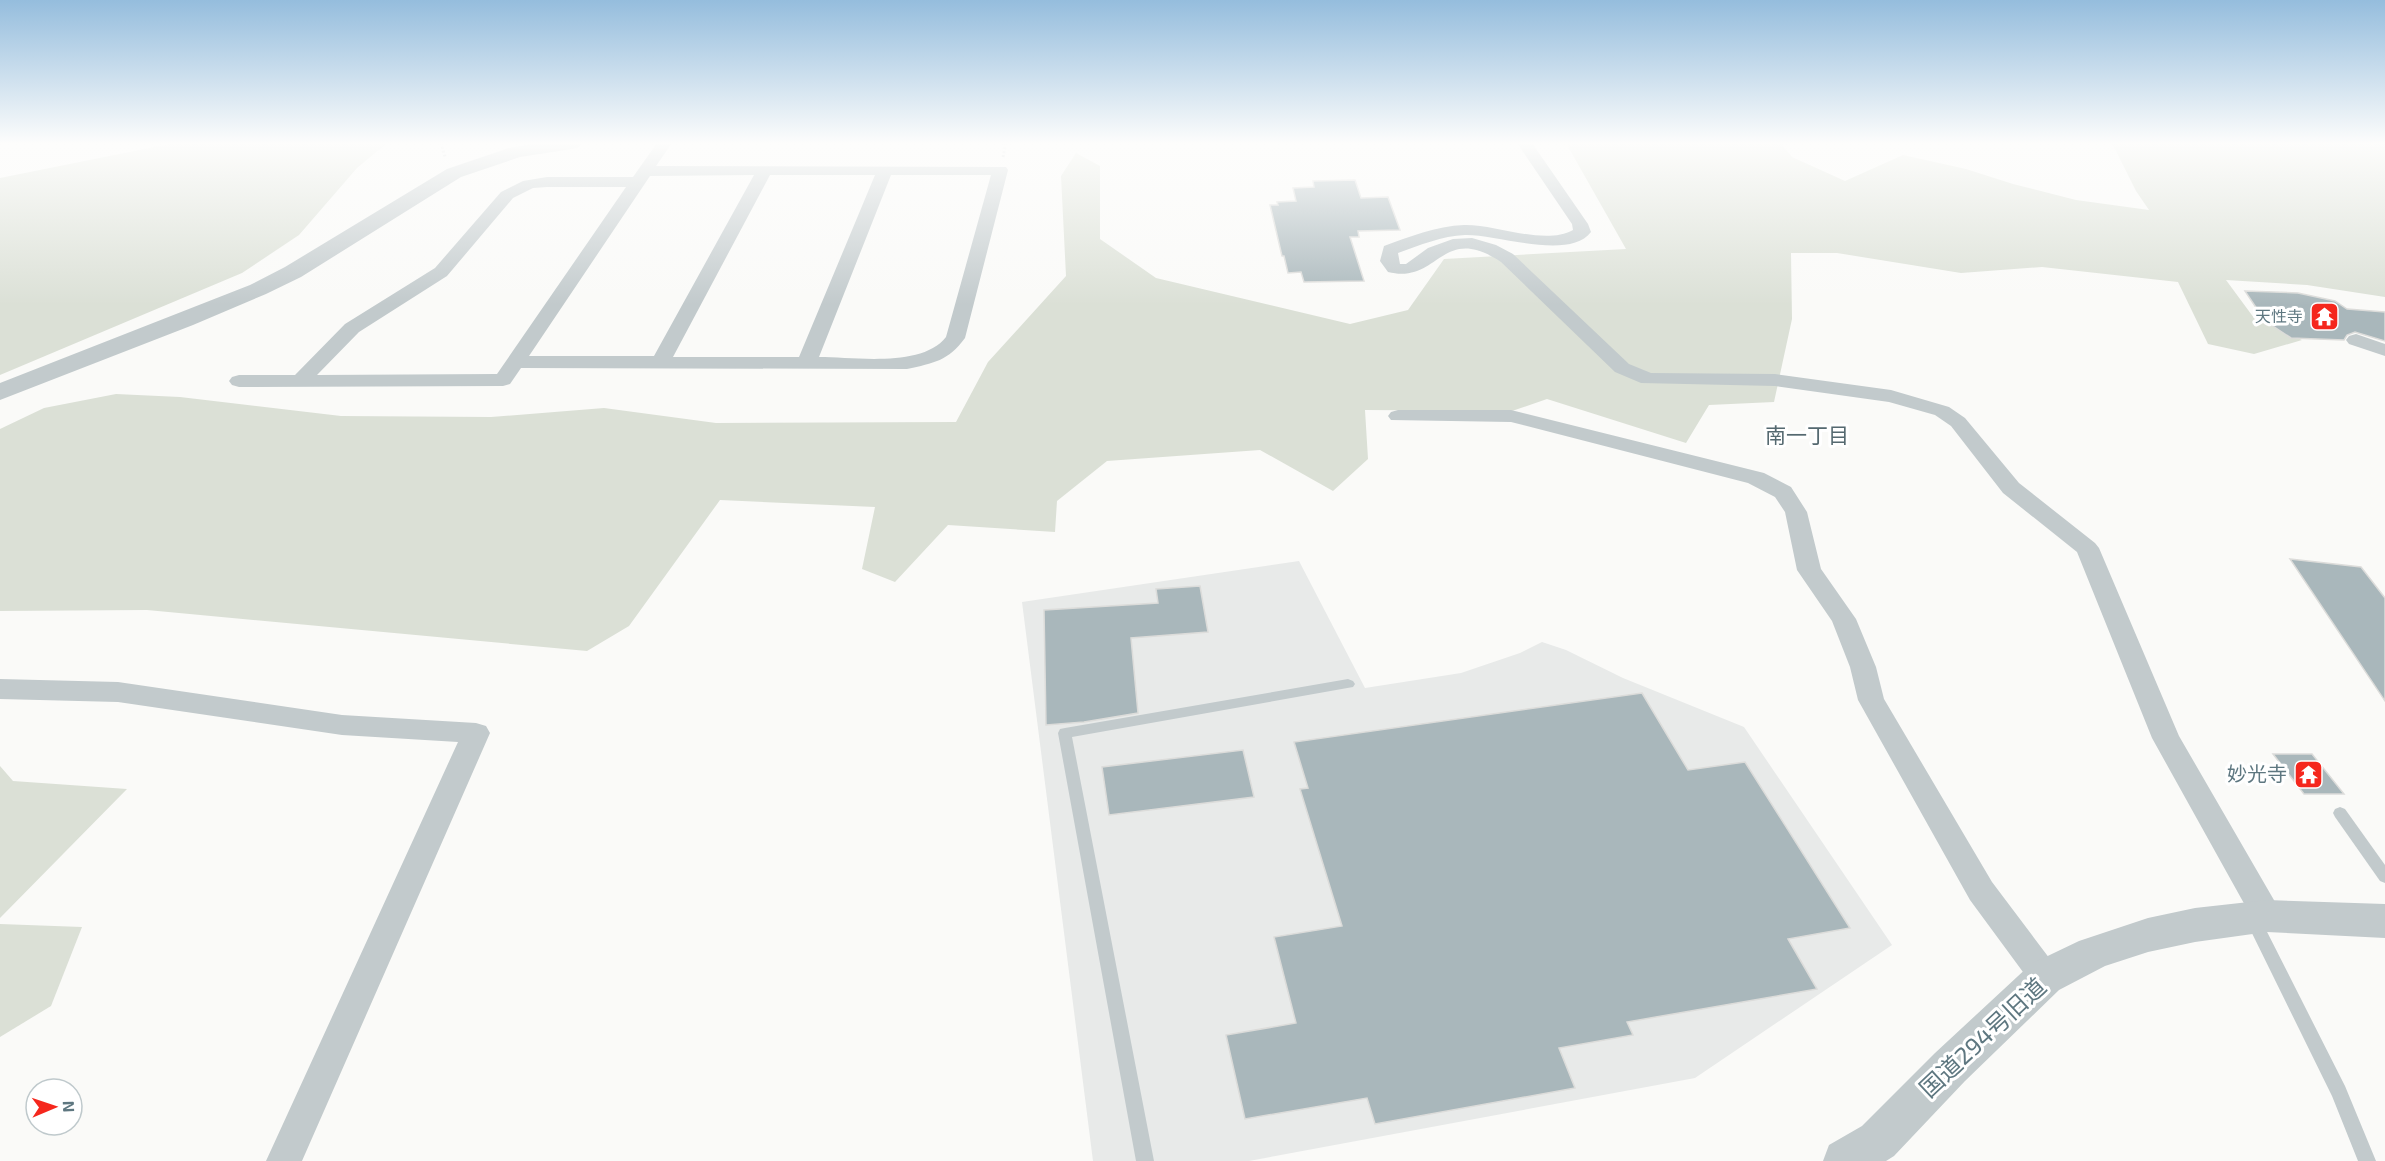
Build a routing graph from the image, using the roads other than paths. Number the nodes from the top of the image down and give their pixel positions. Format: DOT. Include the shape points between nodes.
graph roads {
  1 [pos="415,197"];
  2 [pos="505,197"];
  3 [pos="629,197"];
  4 [pos="750,197"];
  5 [pos="874,197"];
  6 [pos="993,197"];
  7 [pos="1562,197"];
  8 [pos="2356,340"];
  9 [pos="2385,350"];
  10 [pos="517,362"];
  11 [pos="660,363"];
  12 [pos="806,364"];
  13 [pos="301,380"];
  14 [pos="239,381"];
  15 [pos="0,392"];
  16 [pos="1398,416"];
  17 [pos="1348,684"];
  18 [pos="0,689"];
  19 [pos="2340,813"];
  20 [pos="2385,877"];
  21 [pos="2260,917"];
  22 [pos="2385,921"];
  23 [pos="2045,977"];
  24 [pos="284,1161"];
  25 [pos="1145,1161"];
  26 [pos="1845,1161"];
  27 [pos="2367,1161"];
  1 -- 15 [label="street" via="268,286"];
  2 -- 13 [label="street" via="441,272 352,328"];
  3 -- 10 [label="street"];
  4 -- 11 [label="street"];
  5 -- 12 [label="street"];
  6 -- 12 [label="street" via="955,338 945,351 907,363"];
  7 -- 21 [label="street" via="1580,224 1582,232 1575,237 1561,241 1480,229 1445,232 1390,250 1389,261 1394,268 1405,271 1449,246 1465,243 1494,248 1622,369 1648,379 1775,380 1891,396 1942,411 1958,422 2011,488 2087,548 2166,738"];
  8 -- 9 [label="street"];
  10 -- 11 [label="street"];
  10 -- 13 [label="street" via="503,380"];
  11 -- 12 [label="street"];
  13 -- 14 [label="street"];
  16 -- 23 [label="street" via="1511,416 1756,478 1783,492 1796,512 1809,570 1844,619 1871,700 1981,891"];
  17 -- 25 [label="lane" via="1065,733"];
  18 -- 24 [label="street" via="118,692 342,725 476,733"];
  19 -- 20 [label="lane"];
  21 -- 22 [label="street, 国道294号旧道"];
  21 -- 23 [label="street, 国道294号旧道" via="2148,935 2093,953"];
  21 -- 27 [label="lane"];
  23 -- 26 [label="street, 国道294号旧道" via="1950,1066 1878,1141"];
}
